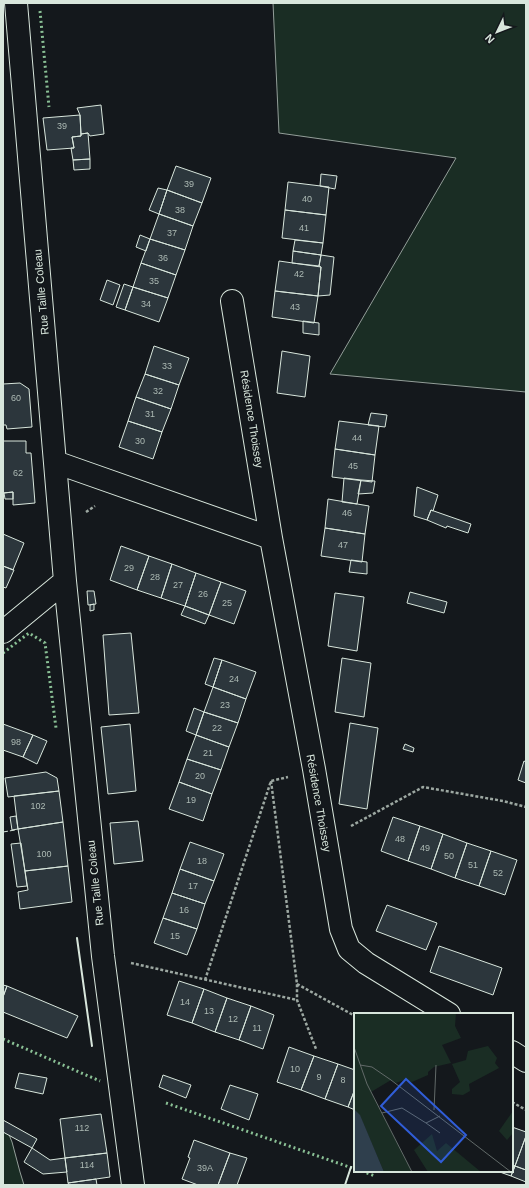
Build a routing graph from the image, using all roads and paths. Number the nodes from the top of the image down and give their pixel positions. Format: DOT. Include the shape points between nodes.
graph roads {
  1 [pos="16,3"];
  2 [pos="232,301"];
  3 [pos="55,462"];
  4 [pos="97,504"];
  5 [pos="59,521"];
  6 [pos="271,538"];
  7 [pos="65,581"];
  8 [pos="3,632"];
  9 [pos="314,770"];
  10 [pos="271,781"];
  11 [pos="526,808"];
  12 [pos="326,840"];
  13 [pos="103,956"];
  14 [pos="205,980"];
  15 [pos="297,984"];
  16 [pos="297,1000"];
  17 [pos="447,1013"];
  18 [pos="354,1015"];
  19 [pos="316,1049"];
  20 [pos="513,1053"];
  21 [pos="526,1061"];
  22 [pos="513,1103"];
  23 [pos="526,1110"];
  24 [pos="133,1185"];
  1 -- 3 [label="street, Rue Taille Coleau"];
  2 -- 6 [label="street, Résidence Thoissey"];
  3 -- 5 [label="street, Rue Taille Coleau"];
  3 -- 6 [label="street"];
  4 -- 5 [label="path" via="81,516"];
  5 -- 7 [label="street, Rue Taille Coleau"];
  6 -- 9 [label="street, Résidence Thoissey"];
  7 -- 8 [label="street"];
  7 -- 13 [label="street, Rue Taille Coleau"];
  9 -- 10 [label="path"];
  9 -- 12 [label="street, Résidence Thoissey"];
  10 -- 14 [label="path"];
  10 -- 15 [label="path"];
  11 -- 12 [label="path" via="503,801 423,787"];
  12 -- 17 [label="street, Résidence Thoissey" via="341,930 349,949 366,963"];
  13 -- 14 [label="path"];
  13 -- 24 [label="street, Rue Taille Coleau"];
  14 -- 16 [label="path"];
  15 -- 16 [label="path"];
  15 -- 18 [label="path"];
  16 -- 19 [label="path"];
  20 -- 21 [label="street"];
  22 -- 23 [label="path"];
}
